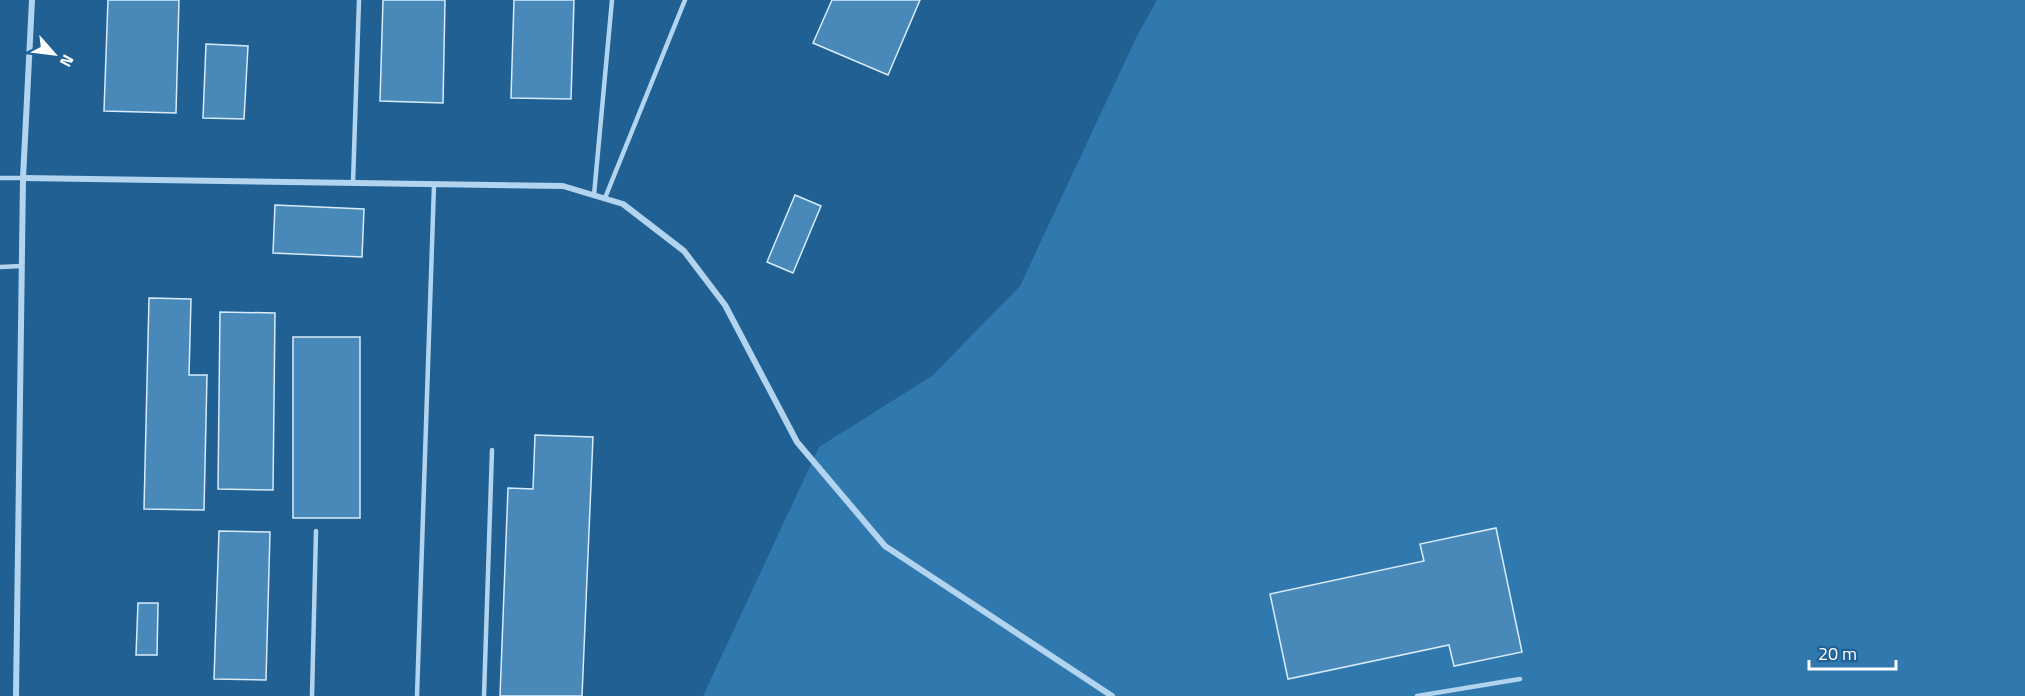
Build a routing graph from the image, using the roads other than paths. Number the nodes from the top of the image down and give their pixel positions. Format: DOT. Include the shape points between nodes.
graph roads {
  1 [pos="32,0"];
  2 [pos="359,0"];
  3 [pos="612,0"];
  4 [pos="685,0"];
  5 [pos="0,178"];
  6 [pos="23,178"];
  7 [pos="353,183"];
  8 [pos="434,184"];
  9 [pos="594,195"];
  10 [pos="605,198"];
  11 [pos="22,266"];
  12 [pos="0,267"];
  13 [pos="492,450"];
  14 [pos="316,531"];
  15 [pos="1520,679"];
  16 [pos="16,696"];
  17 [pos="312,696"];
  18 [pos="417,696"];
  19 [pos="484,696"];
  20 [pos="1112,696"];
  21 [pos="1417,696"];
  1 -- 6 [label="street"];
  2 -- 7 [label="lane"];
  3 -- 9 [label="lane"];
  4 -- 10 [label="lane"];
  5 -- 6 [label="lane"];
  6 -- 7 [label="street"];
  6 -- 11 [label="street"];
  7 -- 8 [label="street"];
  8 -- 9 [label="street" via="563,186"];
  8 -- 18 [label="lane"];
  9 -- 10 [label="street"];
  10 -- 20 [label="street" via="623,204 684,250 725,305 797,442 885,546"];
  11 -- 12 [label="lane"];
  11 -- 16 [label="street"];
  13 -- 19 [label="lane"];
  14 -- 17 [label="lane"];
  15 -- 21 [label="lane"];
}
